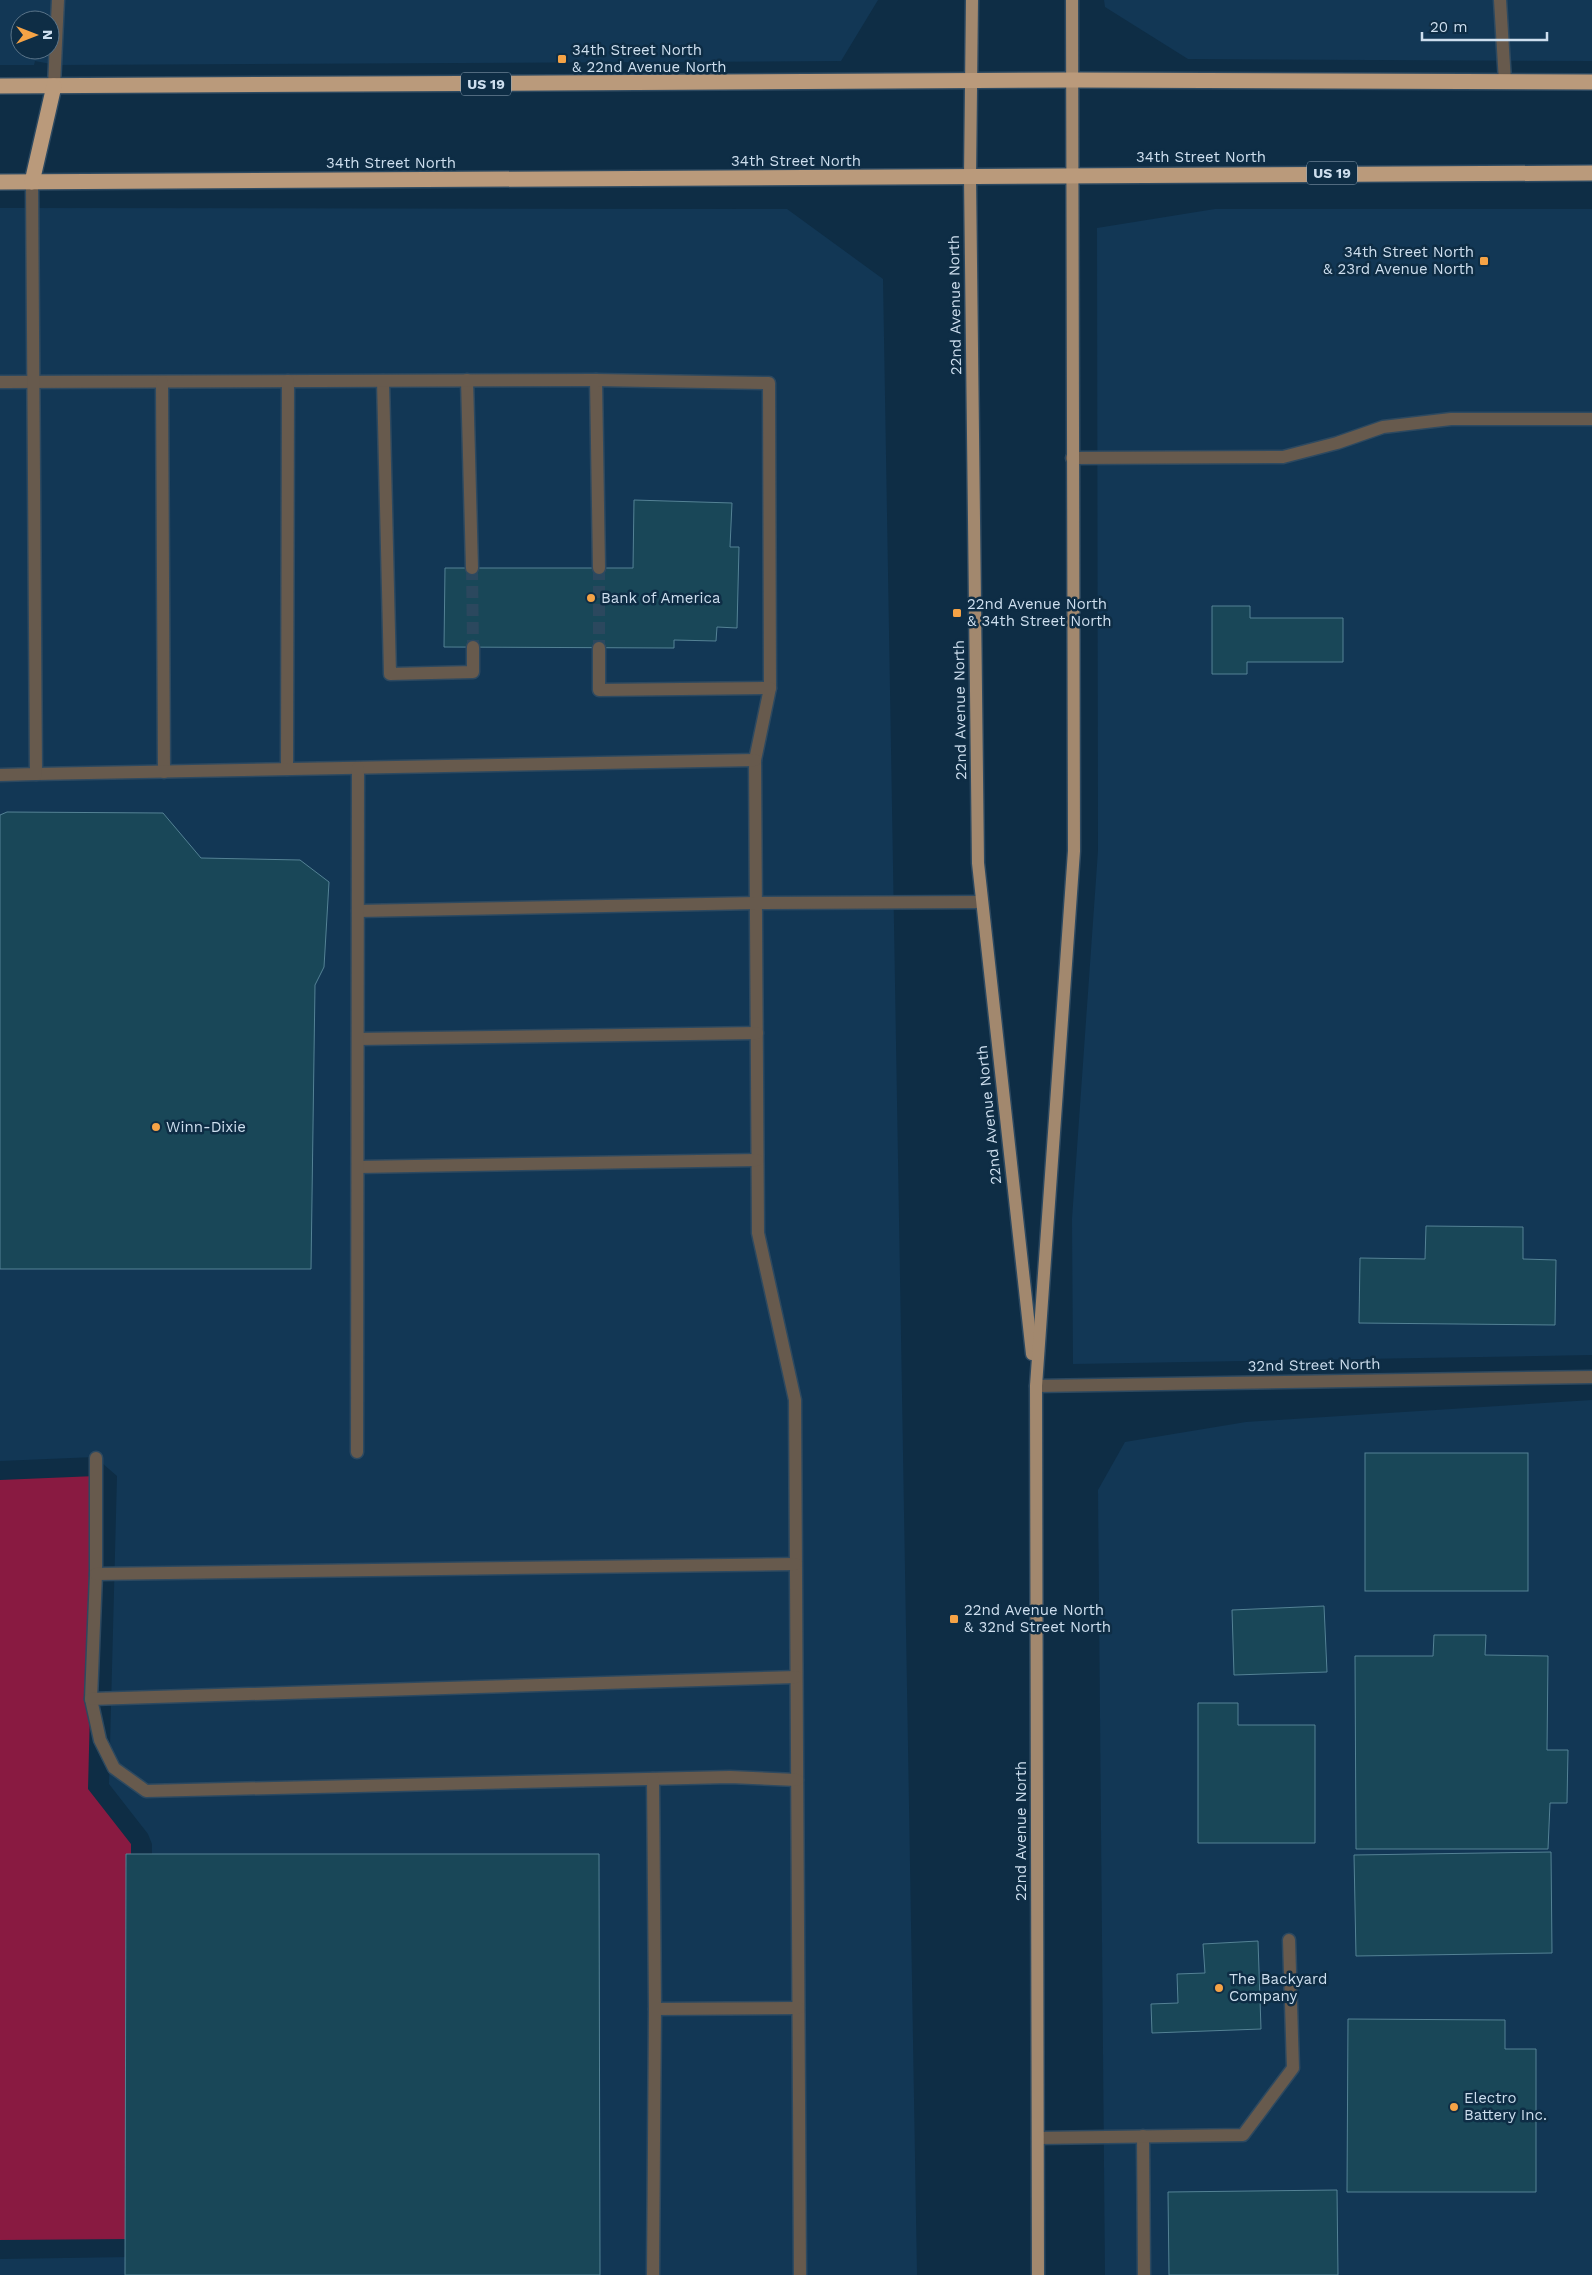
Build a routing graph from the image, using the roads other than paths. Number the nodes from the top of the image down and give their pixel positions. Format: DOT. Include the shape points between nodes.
graph roads {
  1 [pos="58,0"];
  2 [pos="972,0"];
  3 [pos="1072,0"];
  4 [pos="1500,0"];
  5 [pos="1072,80"];
  6 [pos="971,82"];
  7 [pos="1505,82"];
  8 [pos="1592,82"];
  9 [pos="0,86"];
  10 [pos="54,86"];
  11 [pos="1592,172"];
  12 [pos="1071,175"];
  13 [pos="970,177"];
  14 [pos="0,182"];
  15 [pos="32,182"];
  16 [pos="467,380"];
  17 [pos="596,380"];
  18 [pos="288,381"];
  19 [pos="383,381"];
  20 [pos="0,382"];
  21 [pos="34,382"];
  22 [pos="162,382"];
  23 [pos="1592,419"];
  24 [pos="1072,458"];
  25 [pos="472,568"];
  26 [pos="599,568"];
  27 [pos="473,647"];
  28 [pos="599,648"];
  29 [pos="770,688"];
  30 [pos="754,760"];
  31 [pos="358,768"];
  32 [pos="287,769"];
  33 [pos="164,772"];
  34 [pos="36,774"];
  35 [pos="0,775"];
  36 [pos="982,902"];
  37 [pos="755,903"];
  38 [pos="358,911"];
  39 [pos="757,1033"];
  40 [pos="358,1040"];
  41 [pos="757,1160"];
  42 [pos="358,1167"];
  43 [pos="1592,1377"];
  44 [pos="1036,1386"];
  45 [pos="357,1452"];
  46 [pos="96,1458"];
  47 [pos="795,1564"];
  48 [pos="96,1574"];
  49 [pos="796,1677"];
  50 [pos="91,1699"];
  51 [pos="653,1779"];
  52 [pos="797,1780"];
  53 [pos="1289,1940"];
  54 [pos="798,2008"];
  55 [pos="656,2009"];
  56 [pos="1143,2136"];
  57 [pos="1038,2138"];
  58 [pos="653,2275"];
  59 [pos="800,2275"];
  60 [pos="1038,2275"];
  61 [pos="1144,2275"];
  1 -- 10 [label="street"];
  2 -- 6 [label="main road, 22nd Avenue North"];
  3 -- 5 [label="main road, 22nd Avenue North"];
  4 -- 7 [label="street"];
  5 -- 6 [label="highway, US 19"];
  5 -- 7 [label="highway, US 19"];
  5 -- 12 [label="main road, 22nd Avenue North"];
  6 -- 10 [label="highway, US 19"];
  6 -- 13 [label="main road, 22nd Avenue North"];
  7 -- 8 [label="highway, US 19"];
  9 -- 10 [label="highway, US 19"];
  10 -- 15 [label="highway"];
  11 -- 12 [label="highway, 34th Street North / US 19"];
  12 -- 13 [label="highway, 34th Street North / US 19"];
  12 -- 24 [label="main road, 22nd Avenue North"];
  13 -- 15 [label="highway, 34th Street North / US 19"];
  13 -- 36 [label="main road, 22nd Avenue North" via="978,863"];
  14 -- 15 [label="highway, 34th Street North / US 19"];
  15 -- 21 [label="street"];
  16 -- 17 [label="street"];
  16 -- 19 [label="street"];
  16 -- 25 [label="street"];
  17 -- 26 [label="street"];
  17 -- 29 [label="street" via="769,383"];
  18 -- 19 [label="street"];
  18 -- 22 [label="street"];
  18 -- 32 [label="street"];
  19 -- 27 [label="street" via="390,674 473,672"];
  20 -- 21 [label="street"];
  21 -- 22 [label="street"];
  21 -- 34 [label="street"];
  22 -- 33 [label="street"];
  23 -- 24 [label="street" via="1450,419 1383,427 1283,457"];
  24 -- 44 [label="main road, 22nd Avenue North" via="1074,851"];
  28 -- 29 [label="street" via="599,690"];
  29 -- 30 [label="street"];
  30 -- 31 [label="street"];
  30 -- 37 [label="street"];
  31 -- 32 [label="street"];
  31 -- 38 [label="street"];
  32 -- 33 [label="street"];
  33 -- 34 [label="street"];
  34 -- 35 [label="street"];
  36 -- 37 [label="street"];
  36 -- 44 [label="main road, 22nd Avenue North"];
  37 -- 38 [label="street"];
  37 -- 39 [label="street"];
  38 -- 40 [label="street"];
  39 -- 40 [label="street"];
  39 -- 41 [label="street"];
  40 -- 42 [label="street"];
  41 -- 42 [label="street"];
  41 -- 47 [label="street" via="758,1234 795,1400"];
  42 -- 45 [label="street"];
  43 -- 44 [label="street, 32nd Street North"];
  44 -- 57 [label="main road, 22nd Avenue North"];
  46 -- 48 [label="street"];
  47 -- 48 [label="street"];
  47 -- 49 [label="street"];
  48 -- 50 [label="street"];
  49 -- 50 [label="street"];
  49 -- 52 [label="street"];
  50 -- 51 [label="street" via="100,1740 114,1768 146,1791"];
  51 -- 52 [label="street" via="730,1777"];
  51 -- 55 [label="street"];
  52 -- 54 [label="street"];
  53 -- 56 [label="street" via="1293,2068 1243,2135"];
  54 -- 55 [label="street"];
  54 -- 59 [label="street"];
  55 -- 58 [label="street"];
  56 -- 57 [label="street"];
  56 -- 61 [label="street"];
  57 -- 60 [label="main road, 22nd Avenue North"];
}
